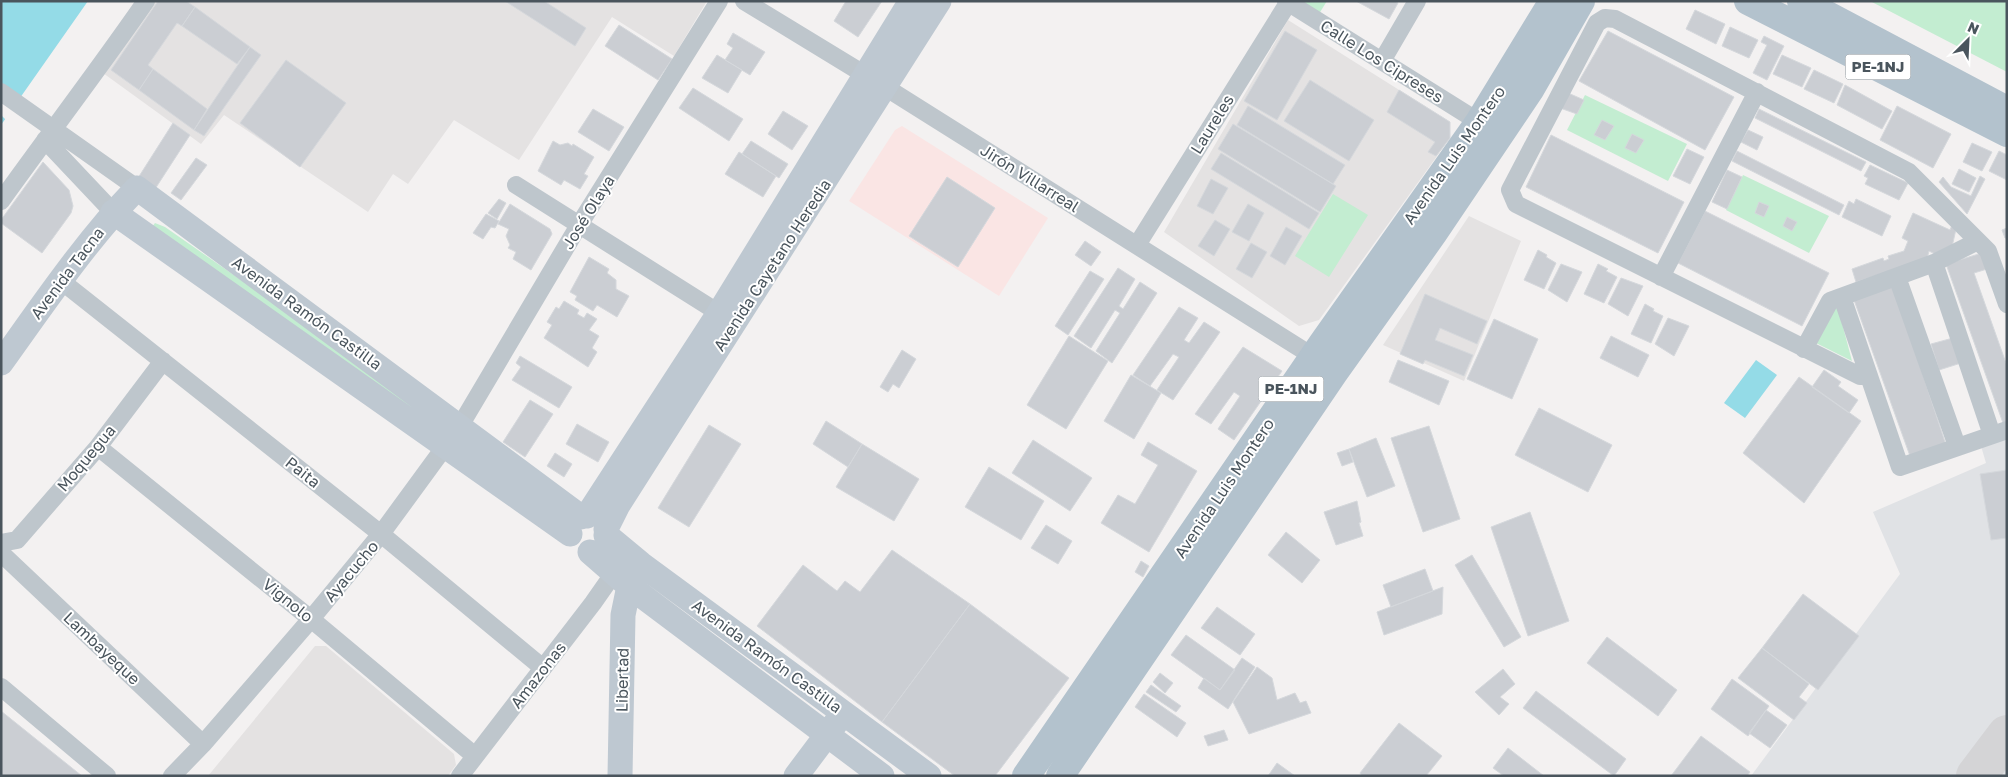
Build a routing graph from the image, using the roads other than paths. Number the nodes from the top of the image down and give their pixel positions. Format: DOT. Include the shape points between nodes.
graph roads {
  1 [pos="146,1"];
  2 [pos="720,1"];
  3 [pos="744,1"];
  4 [pos="911,1"];
  5 [pos="939,1"];
  6 [pos="1416,1"];
  7 [pos="1554,1"];
  8 [pos="1582,1"];
  9 [pos="1748,1"];
  10 [pos="1800,1"];
  11 [pos="1287,2"];
  12 [pos="1382,61"];
  13 [pos="876,81"];
  14 [pos="1519,84"];
  15 [pos="1,92"];
  16 [pos="1757,92"];
  17 [pos="1555,104"];
  18 [pos="2007,110"];
  19 [pos="1479,122"];
  20 [pos="2007,133"];
  21 [pos="49,134"];
  22 [pos="516,185"];
  23 [pos="137,188"];
  24 [pos="1,202"];
  25 [pos="114,212"];
  26 [pos="579,225"];
  27 [pos="1978,241"];
  28 [pos="1136,245"];
  29 [pos="1934,263"];
  30 [pos="1661,277"];
  31 [pos="1897,277"];
  32 [pos="60,280"];
  33 [pos="1842,297"];
  34 [pos="2007,304"];
  35 [pos="719,313"];
  36 [pos="1804,349"];
  37 [pos="1314,357"];
  38 [pos="163,361"];
  39 [pos="1,363"];
  40 [pos="1869,376"];
  41 [pos="460,426"];
  42 [pos="1999,432"];
  43 [pos="444,445"];
  44 [pos="1957,446"];
  45 [pos="98,447"];
  46 [pos="590,530"];
  47 [pos="381,534"];
  48 [pos="1,543"];
  49 [pos="1,553"];
  50 [pos="622,579"];
  51 [pos="311,619"];
  52 [pos="1106,660"];
  53 [pos="543,668"];
  54 [pos="1128,675"];
  55 [pos="1,687"];
  56 [pos="844,712"];
  57 [pos="828,734"];
  58 [pos="203,744"];
  59 [pos="1048,745"];
  60 [pos="475,756"];
  61 [pos="1065,768"];
  62 [pos="108,776"];
  63 [pos="172,776"];
  64 [pos="460,776"];
  65 [pos="620,776"];
  66 [pos="796,776"];
  67 [pos="882,776"];
  68 [pos="929,776"];
  69 [pos="1026,776"];
  1 -- 21 [label="street"];
  2 -- 26 [label="street, José Olaya"];
  3 -- 13 [label="street, Jirón Villarreal"];
  4 -- 13 [label="main road, Avenida Cayetano Heredia"];
  5 -- 13 [label="main road, Avenida Cayetano Heredia"];
  6 -- 12 [label="street"];
  7 -- 14 [label="main road, Avenida Luis Montero / PE-1NJ"];
  8 -- 14 [label="main road, Avenida Luis Montero / PE-1NJ"];
  9 -- 20 [label="main road, PE-1NJ"];
  10 -- 18 [label="main road, PE-1NJ"];
  11 -- 12 [label="street, Calle Los Cipreses"];
  11 -- 28 [label="street, Laureles"];
  12 -- 19 [label="street, Calle Los Cipreses"];
  13 -- 28 [label="street, Jirón Villarreal"];
  13 -- 35 [label="main road, Avenida Cayetano Heredia"];
  13 -- 46 [label="main road, Avenida Cayetano Heredia" via="618,505"];
  14 -- 17 [label="street"];
  14 -- 19 [label="main road, Avenida Luis Montero / PE-1NJ"];
  14 -- 54 [label="main road, Avenida Luis Montero / PE-1NJ" via="1433,234"];
  15 -- 21 [label="street, Avenida Ramón Castilla" via="30,112"];
  16 -- 17 [label="street" via="1615,19 1605,18 1597,23"];
  16 -- 27 [label="street" via="1909,172"];
  16 -- 30 [label="street"];
  17 -- 30 [label="street" via="1510,190 1516,204"];
  19 -- 37 [label="main road, Avenida Luis Montero / PE-1NJ"];
  21 -- 23 [label="street, Avenida Ramón Castilla"];
  21 -- 24 [label="street"];
  21 -- 25 [label="street, Avenida Ramón Castilla"];
  22 -- 26 [label="street"];
  23 -- 25 [label="main road, Avenida Tacna"];
  23 -- 41 [label="main road, Avenida Ramón Castilla"];
  25 -- 32 [label="main road, Avenida Tacna"];
  25 -- 43 [label="main road, Avenida Ramón Castilla"];
  26 -- 35 [label="street"];
  26 -- 41 [label="street, José Olaya"];
  27 -- 29 [label="street"];
  27 -- 34 [label="street" via="1988,251"];
  28 -- 37 [label="street, Jirón Villarreal"];
  29 -- 31 [label="street"];
  29 -- 42 [label="street"];
  30 -- 36 [label="street"];
  31 -- 33 [label="street"];
  31 -- 44 [label="street"];
  32 -- 38 [label="street, Paita"];
  32 -- 39 [label="main road, Avenida Tacna"];
  33 -- 36 [label="street" via="1830,301"];
  33 -- 40 [label="street"];
  35 -- 46 [label="main road, Avenida Cayetano Heredia"];
  36 -- 40 [label="street" via="1860,376"];
  37 -- 52 [label="main road, Avenida Luis Montero / PE-1NJ"];
  38 -- 45 [label="street, Moquegua"];
  38 -- 47 [label="street, Paita"];
  40 -- 44 [label="street" via="1900,467"];
  41 -- 43 [label="street, Ayacucho"];
  41 -- 46 [label="main road, Avenida Ramón Castilla"];
  42 -- 44 [label="street"];
  43 -- 46 [label="main road, Avenida Ramón Castilla"];
  43 -- 47 [label="street, Ayacucho"];
  45 -- 48 [label="street, Moquegua" via="17,540"];
  45 -- 51 [label="street, Vignolo"];
  46 -- 50 [label="main road, Avenida Ramón Castilla"];
  46 -- 56 [label="main road, Avenida Ramón Castilla"];
  47 -- 51 [label="street, Ayacucho"];
  47 -- 53 [label="street, Paita"];
  49 -- 58 [label="street, Lambayeque"];
  50 -- 53 [label="street, Amazonas"];
  50 -- 57 [label="main road, Avenida Ramón Castilla"];
  50 -- 65 [label="main road, Libertad"];
  51 -- 58 [label="street, Ayacucho"];
  51 -- 60 [label="street, Vignolo"];
  52 -- 54 [label="main road"];
  52 -- 59 [label="main road, Avenida Luis Montero / PE-1NJ"];
  53 -- 60 [label="street, Amazonas"];
  54 -- 61 [label="main road, Avenida Luis Montero / PE-1NJ"];
  55 -- 62 [label="street"];
  56 -- 57 [label="main road"];
  56 -- 68 [label="main road, Avenida Ramón Castilla"];
  57 -- 66 [label="main road"];
  57 -- 67 [label="main road, Avenida Ramón Castilla"];
  58 -- 63 [label="street, Ayacucho"];
  59 -- 61 [label="main road"];
  59 -- 69 [label="main road, Avenida Luis Montero / PE-1NJ"];
  60 -- 64 [label="street, Amazonas"];
}
